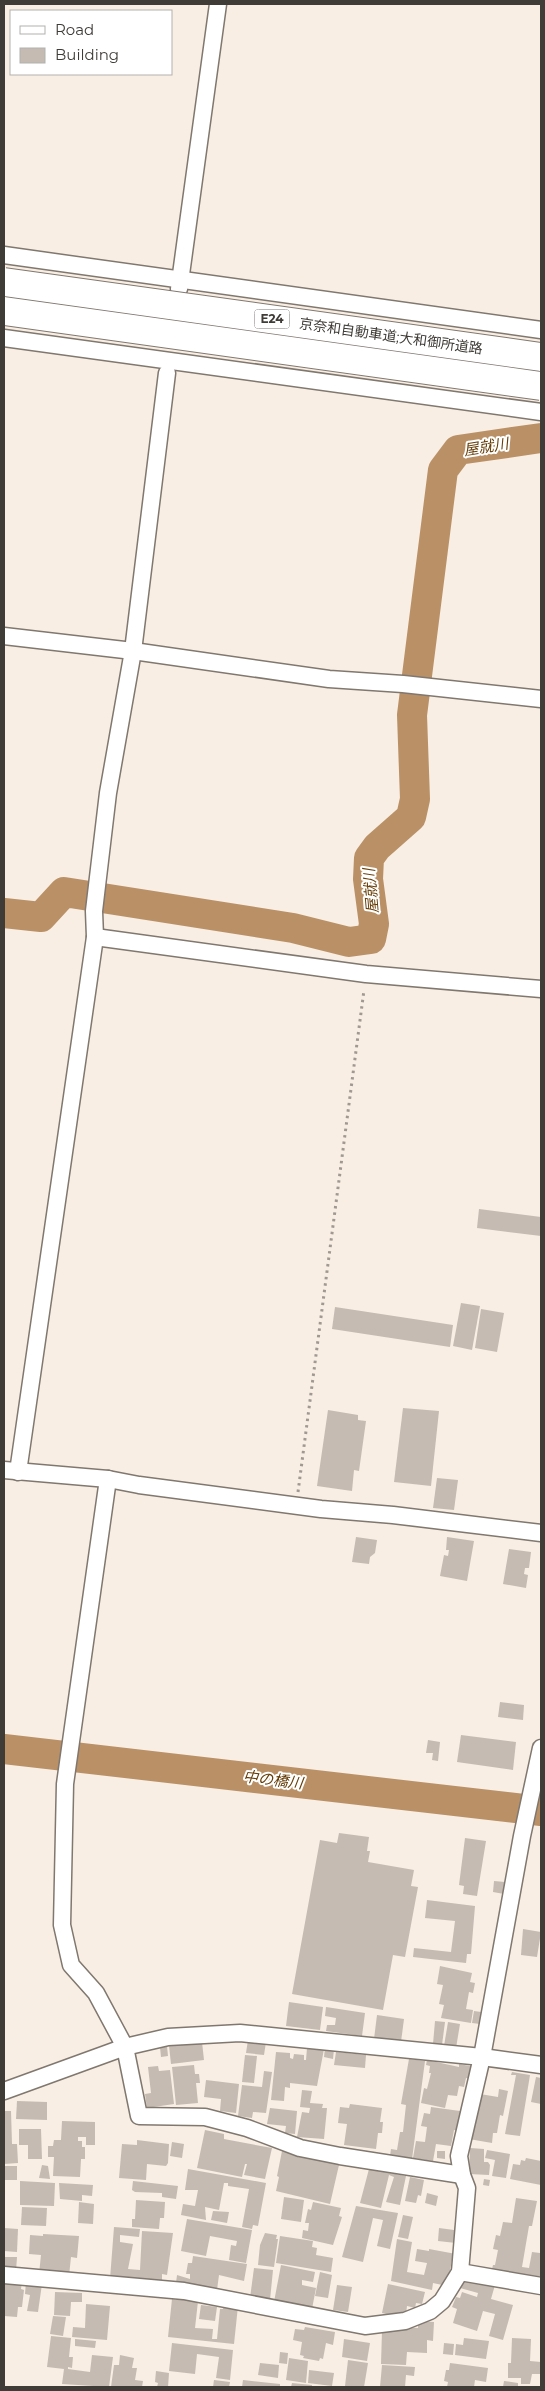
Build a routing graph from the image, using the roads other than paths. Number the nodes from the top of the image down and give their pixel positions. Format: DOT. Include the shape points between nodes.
graph roads {
  1 [pos="218,4"];
  2 [pos="4,256"];
  3 [pos="180,280"];
  4 [pos="4,282"];
  5 [pos="4,311"];
  6 [pos="541,330"];
  7 [pos="4,338"];
  8 [pos="541,357"];
  9 [pos="168,367"];
  10 [pos="541,386"];
  11 [pos="541,412"];
  12 [pos="4,636"];
  13 [pos="133,651"];
  14 [pos="541,699"];
  15 [pos="95,937"];
  16 [pos="541,989"];
  17 [pos="11,1471"];
  18 [pos="108,1479"];
  19 [pos="541,1533"];
  20 [pos="541,1748"];
  21 [pos="537,1786"];
  22 [pos="125,2047"];
  23 [pos="482,2057"];
  24 [pos="541,2065"];
  25 [pos="4,2091"];
  26 [pos="462,2174"];
  27 [pos="460,2272"];
  28 [pos="4,2275"];
  29 [pos="541,2286"];
  1 -- 3 [label="street"];
  2 -- 3 [label="street"];
  3 -- 6 [label="street"];
  3 -- 9 [label="street"];
  4 -- 8 [label="highway, 京奈和自動車道;大和御所道路 / E24, bridge"];
  5 -- 10 [label="highway, 京奈和自動車道;大和御所道路 / E24, bridge"];
  7 -- 9 [label="street"];
  9 -- 11 [label="street"];
  9 -- 13 [label="street"];
  12 -- 13 [label="street"];
  13 -- 14 [label="street" via="329,679"];
  13 -- 15 [label="street" via="108,793 94,911"];
  15 -- 16 [label="street" via="366,974"];
  15 -- 17 [label="street"];
  17 -- 18 [label="street"];
  18 -- 19 [label="street" via="296,1506"];
  18 -- 22 [label="street" via="64,1784 62,1925 70,1965 96,1993"];
  20 -- 21 [label="street"];
  21 -- 23 [label="street" via="522,1836"];
  22 -- 23 [label="street" via="168,2037 240,2033"];
  22 -- 25 [label="street"];
  22 -- 26 [label="street" via="139,2116 205,2117 247,2128 300,2148"];
  23 -- 24 [label="street"];
  23 -- 26 [label="street" via="459,2156"];
  26 -- 27 [label="street" via="467,2188"];
  27 -- 28 [label="street" via="442,2301 430,2311 405,2320 365,2326 184,2290"];
  27 -- 29 [label="street"];
}
